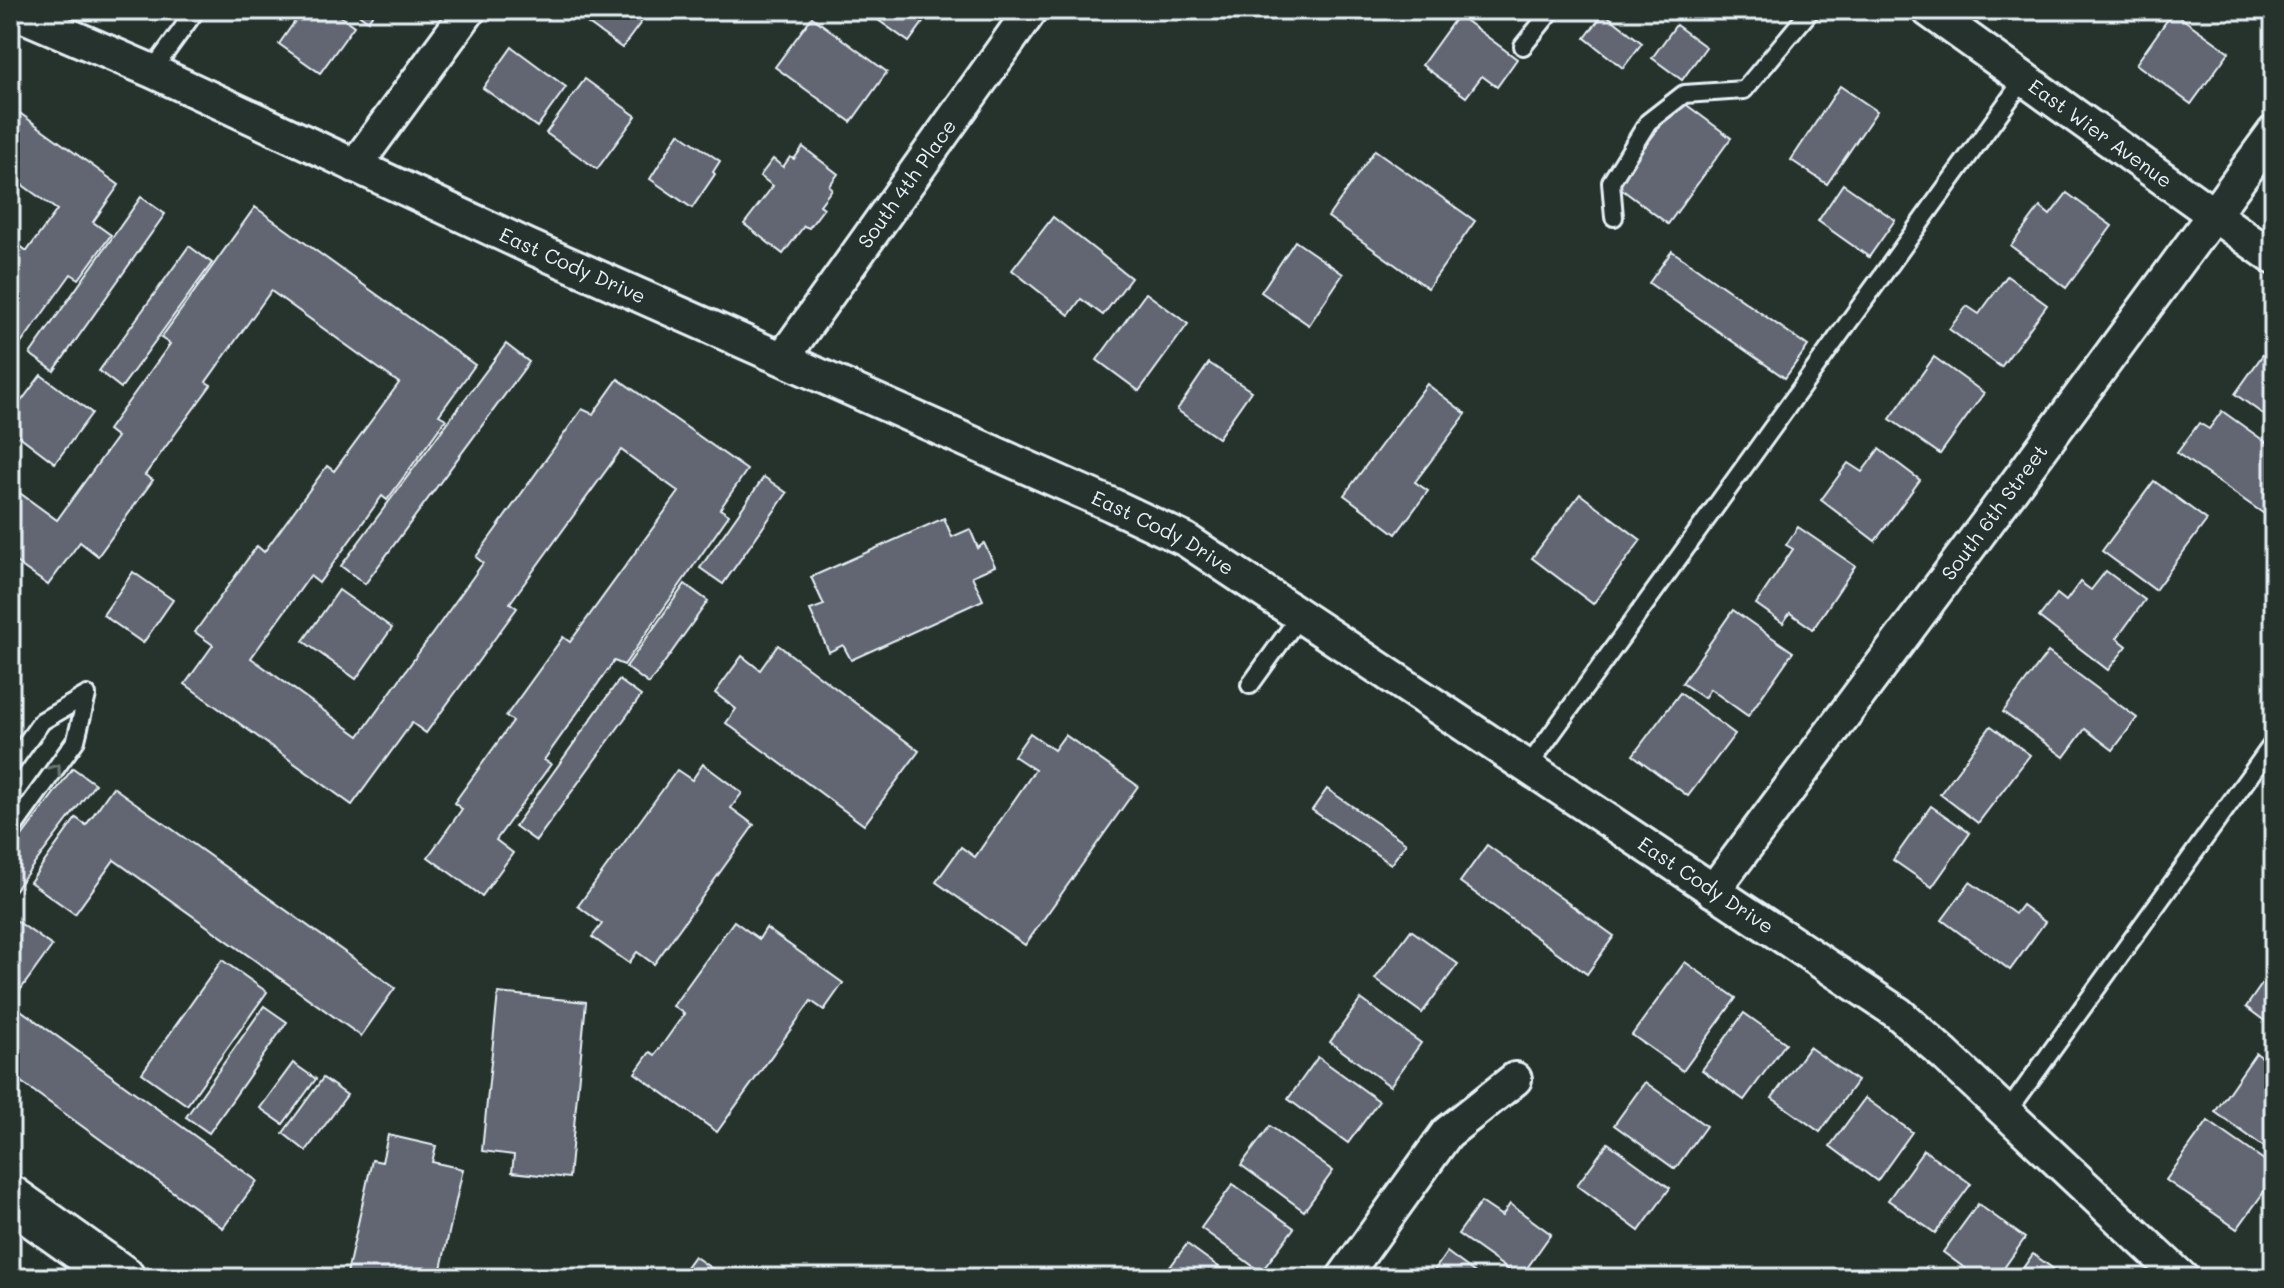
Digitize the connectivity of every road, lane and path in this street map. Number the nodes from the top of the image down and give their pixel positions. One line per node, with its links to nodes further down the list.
1 (10, 10): 9 (street, East Cody Drive)
2 (196, 10): 9 (lane)
3 (469, 10): 12 (street)
4 (1031, 10): 16 (street, South 4th Place)
5 (1552, 10): 8 (lane)
6 (1811, 10): 14 (lane)
7 (1928, 10): 10 (street, East Wier Avenue)
8 (1523, 46)
9 (152, 71): 12 (street, East Cody Drive)
10 (2024, 79): 13 (street, East Wier Avenue); 21 (lane)
11 (2274, 132): 13 (street, South 6th Street)
12 (355, 166): 16 (street, East Cody Drive)
13 (2213, 214): 15 (street, East Wier Avenue); 23 (street, South 6th Street)
14 (1614, 217)
15 (2274, 258)
16 (783, 358): 17 (street, East Cody Drive)
17 (1299, 617): 18 (lane); 21 (street, East Cody Drive)
18 (1250, 685)
19 (2274, 742): 25 (lane)
20 (10, 766): 22 (lane, one-way to 20)
21 (1527, 768): 23 (street, East Cody Drive)
22 (10, 832)
23 (1713, 891): 25 (street, East Cody Drive)
24 (1515, 1079): 28 (street)
25 (2006, 1114): 29 (street, East Cody Drive)
26 (10, 1198): 27 (street)
27 (122, 1278)
28 (1343, 1278)
29 (2182, 1278)

